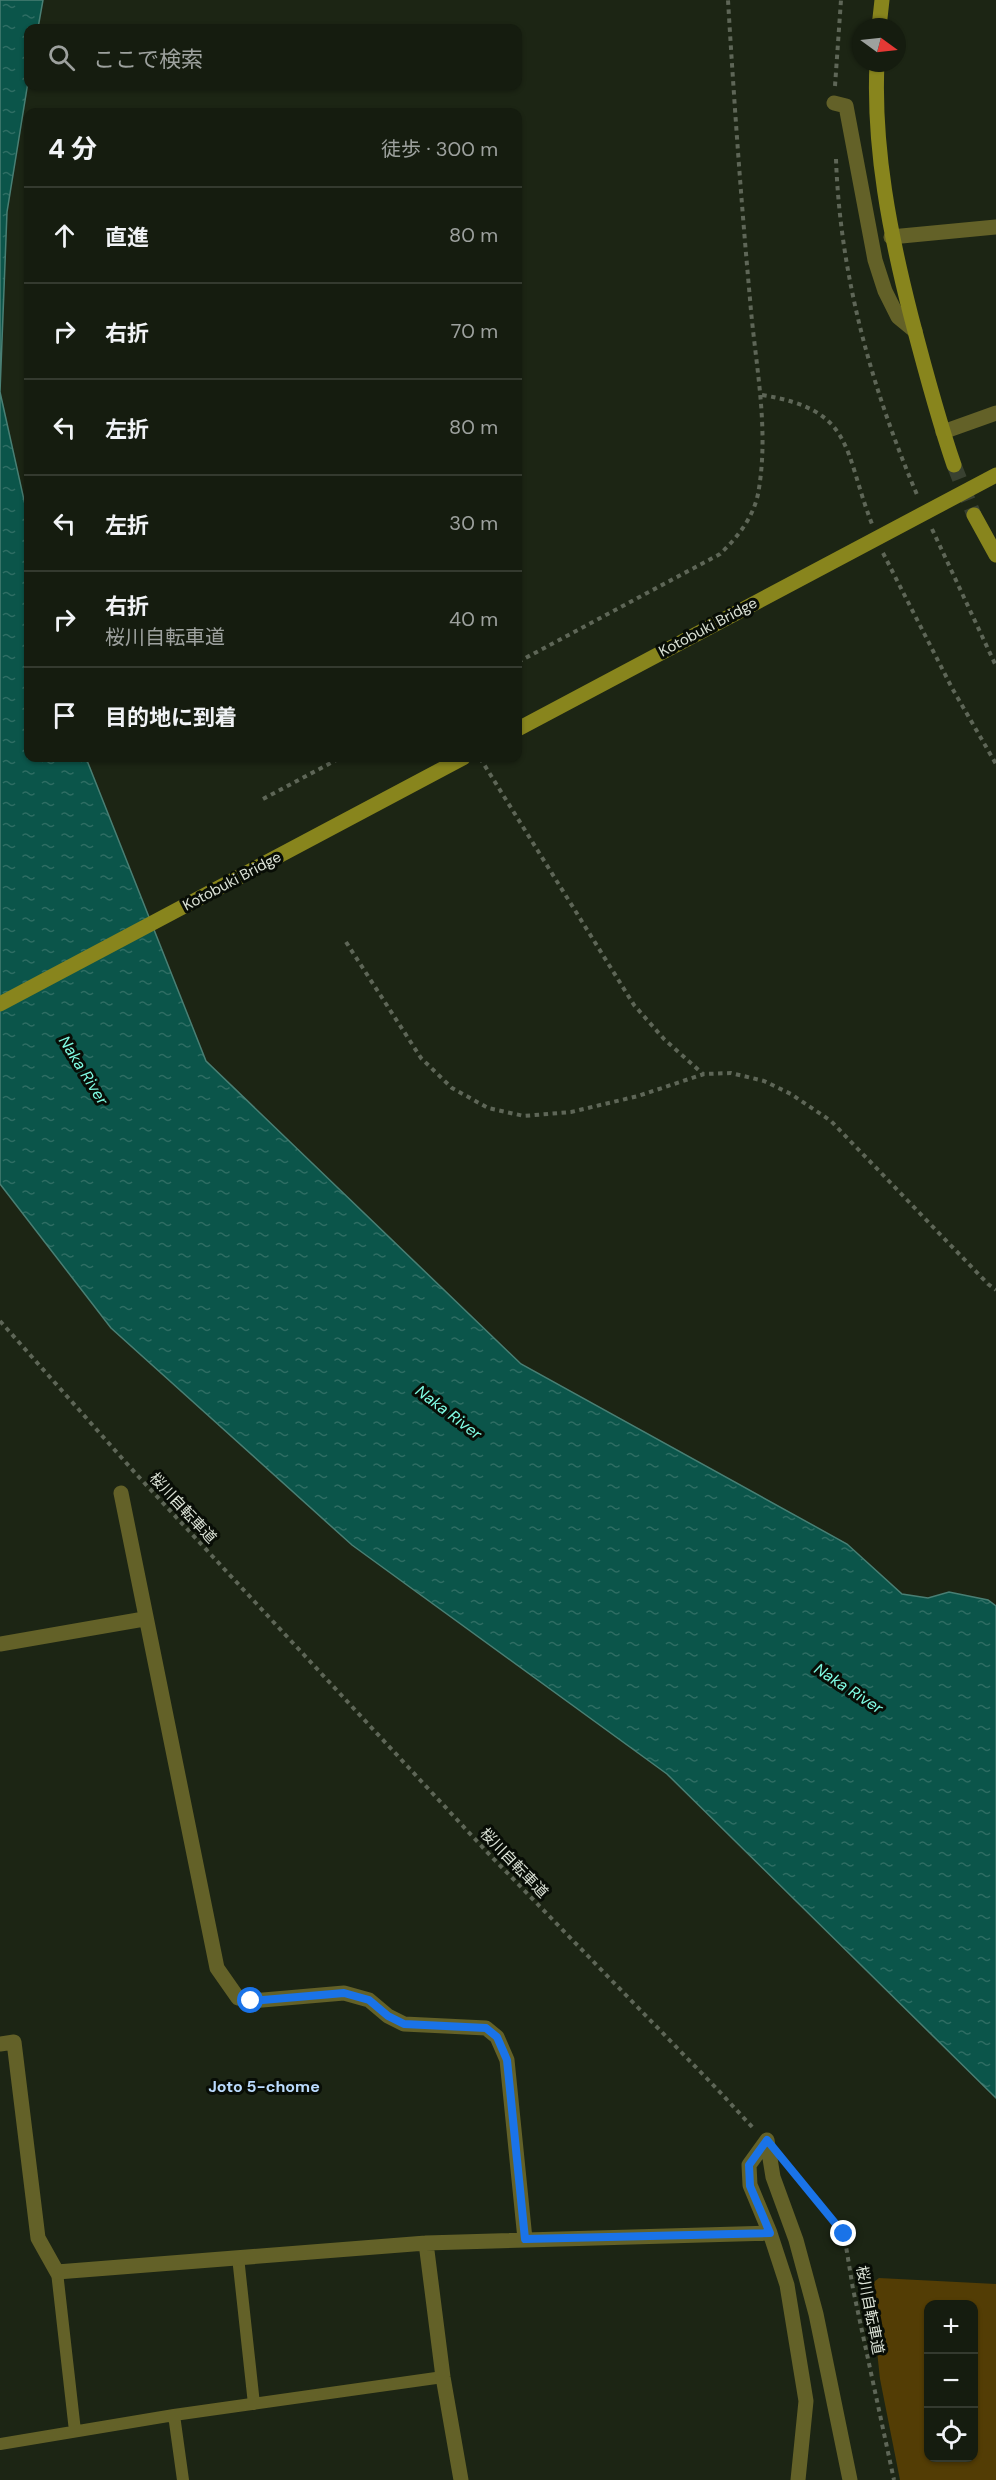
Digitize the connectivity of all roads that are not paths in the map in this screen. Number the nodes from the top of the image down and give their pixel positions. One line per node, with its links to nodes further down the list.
1 (882, 0): 2 (main road)
2 (880, 18)
3 (877, 72): 6 (main road)
4 (834, 103): 7 (street)
5 (996, 227): 6 (street)
6 (891, 237): 7 (main road)
7 (915, 330): 9 (main road)
8 (996, 413): 9 (street)
9 (942, 432): 10 (main road)
10 (954, 465)
11 (996, 475): 14 (main road, Kotobuki Bridge)
12 (974, 515): 13 (main road)
13 (994, 546)
14 (522, 727)
15 (455, 762): 16 (main road, Kotobuki Bridge)
16 (0, 1004)
17 (121, 1493): 18 (street)
18 (144, 1619): 19 (street); 22 (street)
19 (0, 1644)
20 (0, 2044): 25 (street)
21 (770, 2233): 22 (street); 33 (street); 34 (street)
22 (525, 2239): 23 (street)
23 (426, 2243): 24 (street); 26 (street)
24 (238, 2258): 25 (street); 27 (lane)
25 (57, 2272): 29 (lane)
26 (444, 2377): 27 (lane); 32 (street)
27 (254, 2404): 28 (lane)
28 (174, 2415): 29 (lane); 31 (lane)
29 (75, 2431): 30 (lane)
30 (0, 2444)
31 (183, 2480)
32 (461, 2480)
33 (798, 2480)
34 (850, 2480)

